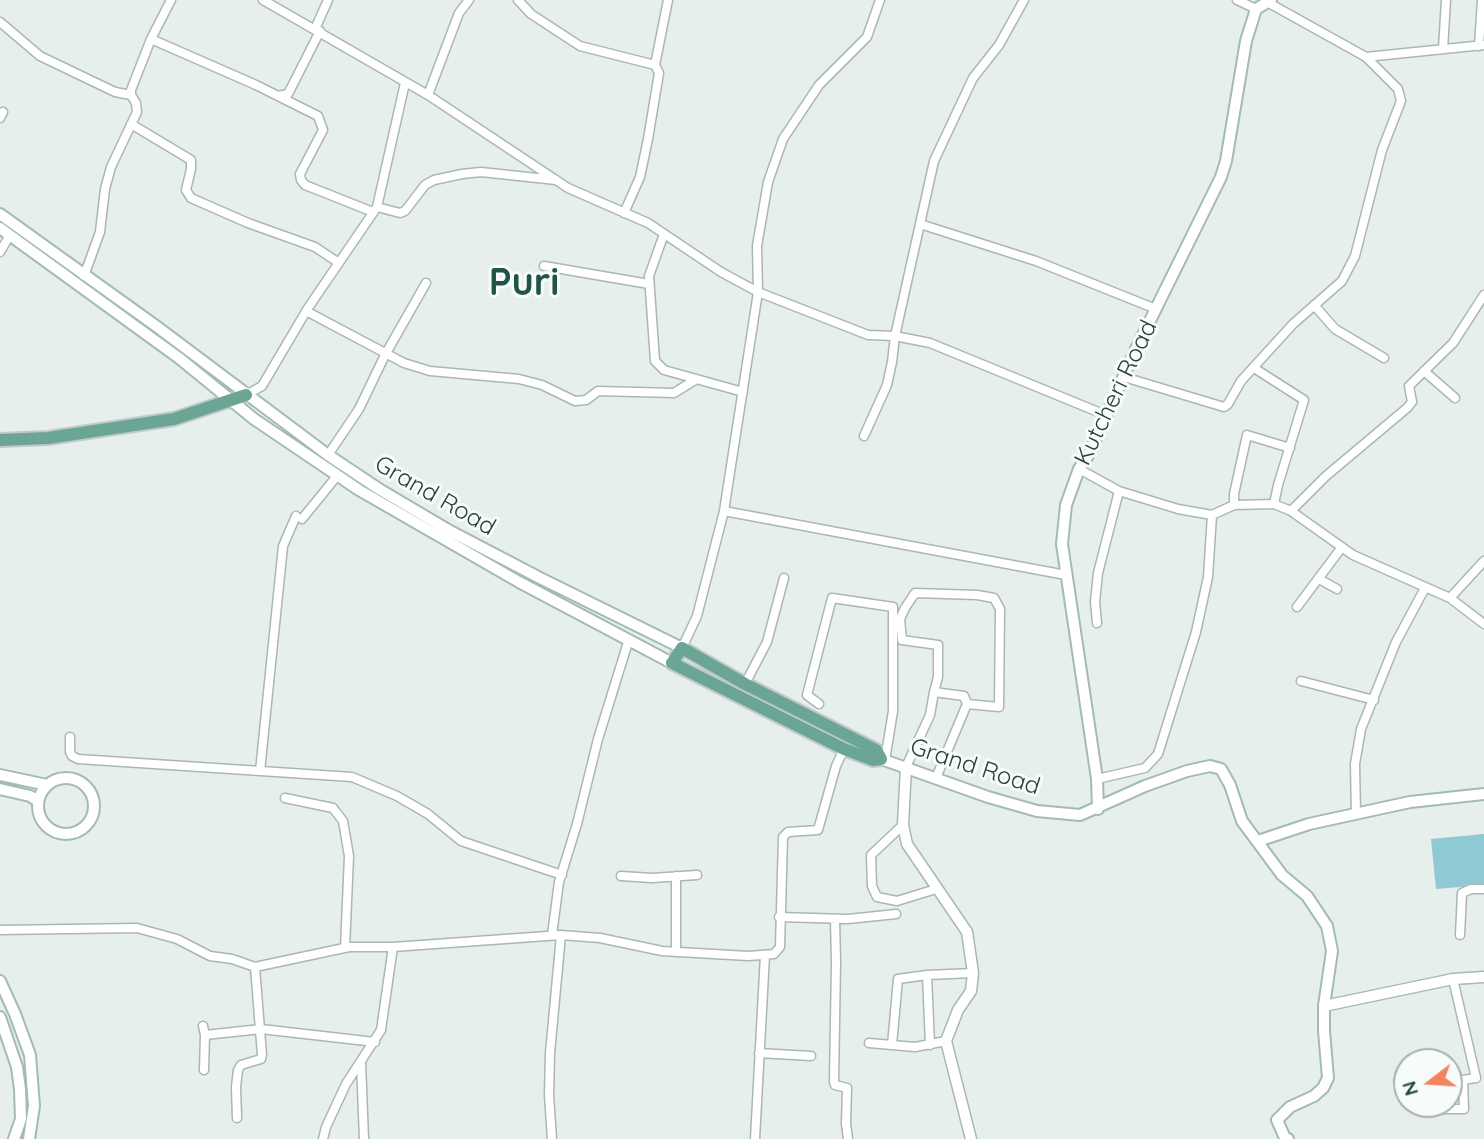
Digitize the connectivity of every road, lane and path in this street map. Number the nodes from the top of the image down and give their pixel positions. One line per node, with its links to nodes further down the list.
1 (172, 0): 16 (street)
2 (263, 0): 15 (street)
3 (328, 0): 15 (street)
4 (470, 0): 23 (street)
5 (518, 0): 20 (street)
6 (668, 0): 20 (street)
7 (880, 0): 39 (street)
8 (1024, 0): 30 (street)
9 (1237, 0): 13 (street)
10 (1446, 0): 18 (street)
11 (1482, 0): 17 (street)
12 (1269, 1): 13 (main road); 19 (street)
13 (1256, 9): 42 (main road, Kutcheri Road)
14 (0, 22): 22 (street)
15 (318, 30): 21 (street); 24 (street)
16 (151, 39): 22 (street); 24 (street)
17 (1481, 45): 18 (street)
18 (1443, 50): 19 (street)
19 (1366, 57): 41 (street)
20 (655, 65): 28 (street)
21 (405, 83): 23 (street); 27 (street)
22 (131, 95): 25 (street)
23 (428, 95): 26 (street)
24 (278, 96): 27 (street)
25 (131, 124): 34 (street); 36 (street)
26 (556, 180): 27 (street); 28 (street)
27 (375, 209): 34 (street)
28 (624, 213): 32 (street)
29 (0, 214): 36 (main road, Grand Road)
30 (920, 224): 42 (street); 44 (street)
31 (5, 232): 33 (street); 54 (main road, Grand Road)
32 (664, 234): 38 (street); 39 (street)
33 (0, 252)
34 (339, 262): 43 (street)
35 (544, 265): 38 (street)
36 (84, 276): 52 (main road, Grand Road)
37 (426, 283): 45 (street)
38 (649, 284): 50 (street)
39 (758, 292): 44 (street); 51 (street)
40 (1484, 295): 48 (street)
41 (1314, 305): 46 (street); 47 (street)
42 (1156, 309): 49 (main road, Kutcheri Road)
43 (306, 311): 45 (street); 52 (street)
44 (895, 336): 55 (street); 56 (street)
45 (385, 355): 50 (street); 59 (street)
46 (1384, 358)
47 (1254, 368): 49 (street); 58 (street)
48 (1424, 372): 53 (street); 66 (street)
49 (1124, 377): 55 (main road, Kutcheri Road)
50 (695, 380): 51 (street)
51 (743, 392): 65 (street)
52 (246, 395): 54 (main road); 59 (main road, Grand Road)
53 (1455, 398)
54 (229, 399): 57 (main road); 61 (main road, Grand Road)
55 (1108, 416): 60 (main road, Kutcheri Road)
56 (864, 436)
57 (0, 440)
58 (1290, 448): 63 (street); 64 (street)
59 (328, 455): 80 (main road, Grand Road)
60 (1079, 469): 62 (street); 70 (main road, Kutcheri Road)
61 (337, 475): 79 (main road, Grand Road); 92 (street)
62 (1119, 491): 67 (street); 77 (street)
63 (1274, 504): 64 (street); 66 (street)
64 (1234, 505): 67 (street)
65 (724, 511): 70 (street); 80 (street)
66 (1292, 511): 68 (street)
67 (1212, 515): 95 (street)
68 (1342, 547): 72 (street); 73 (street)
69 (1484, 561): 75 (street)
70 (1066, 575): 95 (main road, Kutcheri Road)
71 (784, 578): 83 (street)
72 (1320, 579): 74 (street); 76 (street)
73 (1424, 588): 75 (street); 85 (street)
74 (1338, 589)
75 (1450, 598): 78 (street)
76 (1297, 607)
77 (1097, 623)
78 (1484, 624)
79 (629, 639): 81 (main road, Grand Road); 105 (street)
80 (682, 648): 81 (main road); 83 (main road, Grand Road)
81 (673, 663): 89 (main road, Grand Road)
82 (1301, 681): 85 (street)
83 (745, 684): 90 (main road, Grand Road)
84 (934, 692): 87 (street); 87 (street); 91 (street)
85 (1374, 700): 102 (street)
86 (819, 704): 90 (street)
87 (967, 704): 94 (street)
88 (70, 737): 92 (street)
89 (844, 748): 90 (main road, Grand Road); 112 (street)
90 (883, 760): 91 (main road, Grand Road)
91 (906, 767): 94 (main road, Grand Road); 103 (street)
92 (260, 771): 105 (street)
93 (0, 775): 96 (main road)
94 (936, 778): 101 (main road, Grand Road)
95 (1097, 779): 101 (main road, Kutcheri Road)
96 (47, 785): 100 (main road); 100 (main road)
97 (0, 789): 100 (main road)
98 (1484, 794): 102 (main road)
99 (285, 798): 118 (street)
100 (38, 801)
101 (1098, 809): 104 (main road, Grand Road)
102 (1356, 814): 104 (main road)
103 (903, 825): 109 (street); 109 (street)
104 (1258, 841): 127 (main road)
105 (562, 875): 115 (street)
106 (697, 875): 108 (street)
107 (621, 876): 108 (street)
108 (676, 876): 119 (street)
109 (936, 889): 122 (street)
110 (1484, 889): 116 (street)
111 (896, 914): 113 (street)
112 (779, 918): 113 (street); 120 (street)
113 (835, 919): 149 (street)
114 (0, 930): 121 (street)
115 (556, 935): 117 (street); 119 (street); 147 (street)
116 (1460, 935)
117 (393, 947): 118 (street); 131 (street)
118 (345, 948): 121 (street)
119 (676, 952): 120 (street)
120 (765, 955): 135 (street)
121 (254, 967): 129 (street)
122 (973, 973): 123 (street); 130 (street)
123 (927, 975): 133 (street); 134 (street)
124 (1484, 977): 125 (street)
125 (1453, 979): 127 (street); 140 (street)
126 (0, 981): 144 (main road)
127 (1324, 1006): 151 (main road)
128 (0, 1017): 143 (main road)
129 (261, 1029): 131 (street); 138 (street); 142 (street)
130 (946, 1041): 134 (street); 150 (street)
131 (375, 1042): 137 (street)
132 (869, 1043): 133 (street)
133 (892, 1045): 134 (street)
134 (930, 1045)
135 (759, 1053): 136 (street); 148 (street)
136 (811, 1056)
137 (361, 1062): 145 (street); 146 (street)
138 (204, 1070)
139 (1463, 1080): 141 (street)
140 (1463, 1080)
141 (1463, 1109)
142 (237, 1118)
143 (14, 1139)
144 (29, 1139)
145 (323, 1139)
146 (364, 1139)
147 (552, 1139)
148 (755, 1139)
149 (848, 1139)
150 (971, 1139)
151 (1285, 1139)

